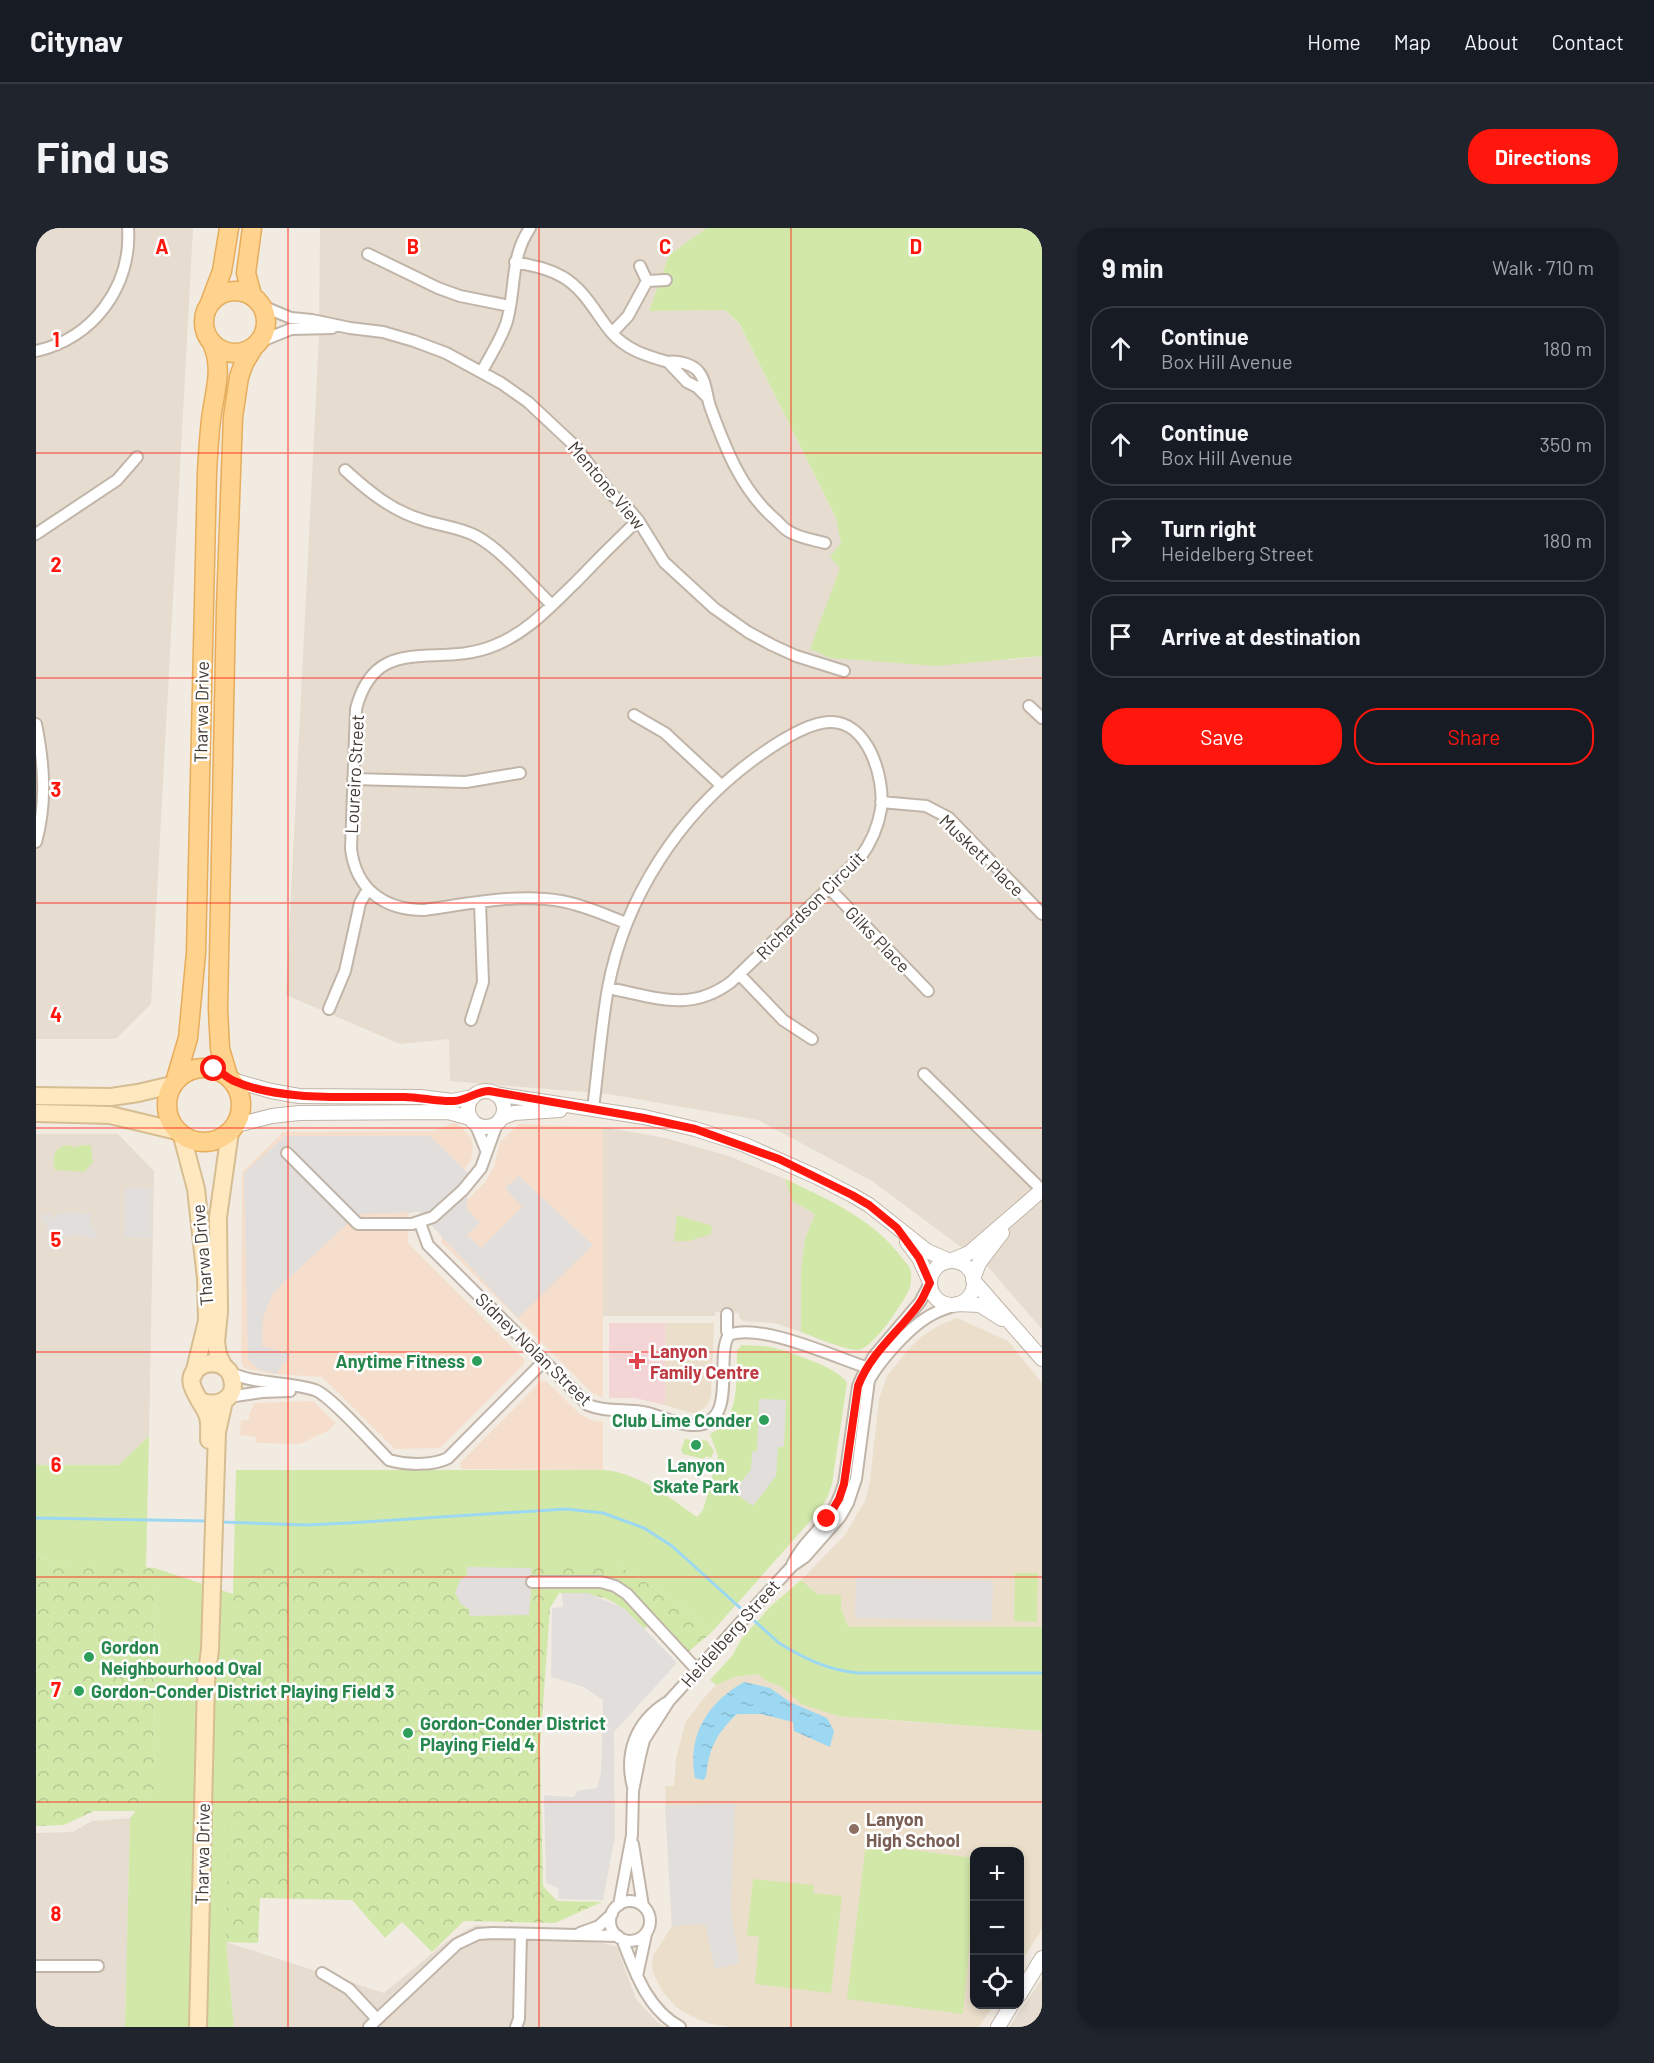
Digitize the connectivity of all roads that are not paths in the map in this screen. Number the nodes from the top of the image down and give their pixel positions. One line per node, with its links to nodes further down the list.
1 (128, 228): 17 (street)
2 (229, 228): 11 (main road)
3 (252, 228): 10 (main road)
4 (530, 228): 6 (street)
5 (368, 254): 12 (street)
6 (515, 262): 12 (street); 14 (street)
7 (640, 266): 9 (street)
8 (666, 280): 9 (street)
9 (648, 281): 14 (street)
10 (257, 300): 11 (main road); 13 (street, Mentone View); 16 (main road)
11 (209, 304): 15 (main road)
12 (510, 306): 19 (street)
13 (350, 328): 16 (street, Mentone View); 19 (street, Mentone View)
14 (612, 333): 18 (street)
15 (212, 343): 16 (main road); 51 (main road, Tharwa Drive)
16 (256, 345): 50 (main road, Tharwa Drive)
17 (36, 351)
18 (668, 362): 20 (street); 20 (street)
19 (482, 371): 23 (street, Mentone View)
20 (706, 396): 25 (street)
21 (137, 457): 24 (street)
22 (345, 470): 26 (street)
23 (638, 520): 26 (street, Loureiro Street); 27 (street, Mentone View)
24 (36, 534)
25 (825, 543)
26 (552, 605): 34 (street, Loureiro Street)
27 (844, 671)
28 (1029, 706): 30 (street)
29 (634, 715): 35 (street)
30 (1042, 718)
31 (36, 724): 32 (street)
32 (40, 765): 37 (street)
33 (520, 773): 34 (street)
34 (353, 779): 39 (street, Loureiro Street)
35 (721, 785): 36 (street, Richardson Circuit); 42 (street, Richardson Circuit)
36 (881, 802): 38 (street, Richardson Circuit); 41 (street, Muskett Place)
37 (36, 842)
38 (829, 888): 43 (street, Richardson Circuit); 45 (street, Gilks Place)
39 (368, 889): 40 (street, Loureiro Street); 46 (street)
40 (480, 903): 42 (street, Loureiro Street); 47 (street)
41 (1042, 914)
42 (626, 923): 44 (street, Richardson Circuit)
43 (739, 975): 44 (street, Richardson Circuit); 48 (street)
44 (608, 988): 55 (street, Richardson Circuit)
45 (927, 991)
46 (329, 1009)
47 (471, 1020)
48 (812, 1039)
49 (924, 1074): 63 (street)
50 (230, 1078): 51 (main road); 54 (street); 59 (main road)
51 (174, 1083): 53 (main road); 60 (main road)
52 (495, 1094): 54 (street); 55 (street); 58 (street)
53 (36, 1096)
54 (473, 1097): 57 (street)
55 (590, 1109): 58 (street); 66 (street)
56 (36, 1113): 60 (main road)
57 (473, 1120): 58 (street); 59 (street); 61 (street)
58 (499, 1120): 61 (street)
59 (233, 1129): 60 (main road); 77 (main road, Tharwa Drive)
60 (180, 1133): 78 (main road, Tharwa Drive)
61 (486, 1150): 65 (street)
62 (287, 1153): 65 (street)
63 (1042, 1190): 64 (street)
64 (1016, 1214): 67 (street); 68 (street)
65 (420, 1223): 75 (street, Sidney Nolan Street)
66 (897, 1228): 67 (street); 69 (street)
67 (950, 1261): 68 (street); 69 (street)
68 (973, 1279): 70 (street); 72 (street)
69 (930, 1282): 70 (street); 76 (street, Heidelberg Street)
70 (956, 1304): 72 (street); 76 (street, Heidelberg Street)
71 (727, 1314): 73 (street, Sidney Nolan Street)
72 (1012, 1324): 74 (street)
73 (729, 1335): 75 (street, Sidney Nolan Street); 76 (street)
74 (1042, 1359)
75 (544, 1361): 79 (street)
76 (871, 1368): 84 (street, Heidelberg Street)
77 (226, 1369): 78 (main road); 79 (street); 80 (main road)
78 (193, 1375): 81 (main road)
79 (305, 1389): 80 (street)
80 (226, 1399): 81 (main road); 82 (main road, Tharwa Drive)
81 (199, 1400): 82 (main road, Tharwa Drive)
82 (211, 1497): 100 (main road, Tharwa Drive)
83 (532, 1582): 84 (street)
84 (697, 1670): 85 (street, Heidelberg Street)
85 (632, 1835): 86 (street, Heidelberg Street); 87 (street, Heidelberg Street)
86 (643, 1906): 87 (street); 89 (street)
87 (615, 1910): 90 (street); 91 (street)
88 (521, 1934): 90 (street); 99 (street); 101 (street)
89 (645, 1934): 91 (street); 96 (street)
90 (571, 1935): 91 (street)
91 (620, 1938): 96 (street)
92 (1042, 1958): 97 (street)
93 (36, 1966): 94 (street)
94 (98, 1966)
95 (322, 1973): 99 (street)
96 (637, 1976): 102 (street)
97 (1024, 1987)
98 (1009, 2009): 103 (street)
99 (373, 2023)
100 (198, 2027)
101 (516, 2027)
102 (680, 2027)
103 (998, 2027)

